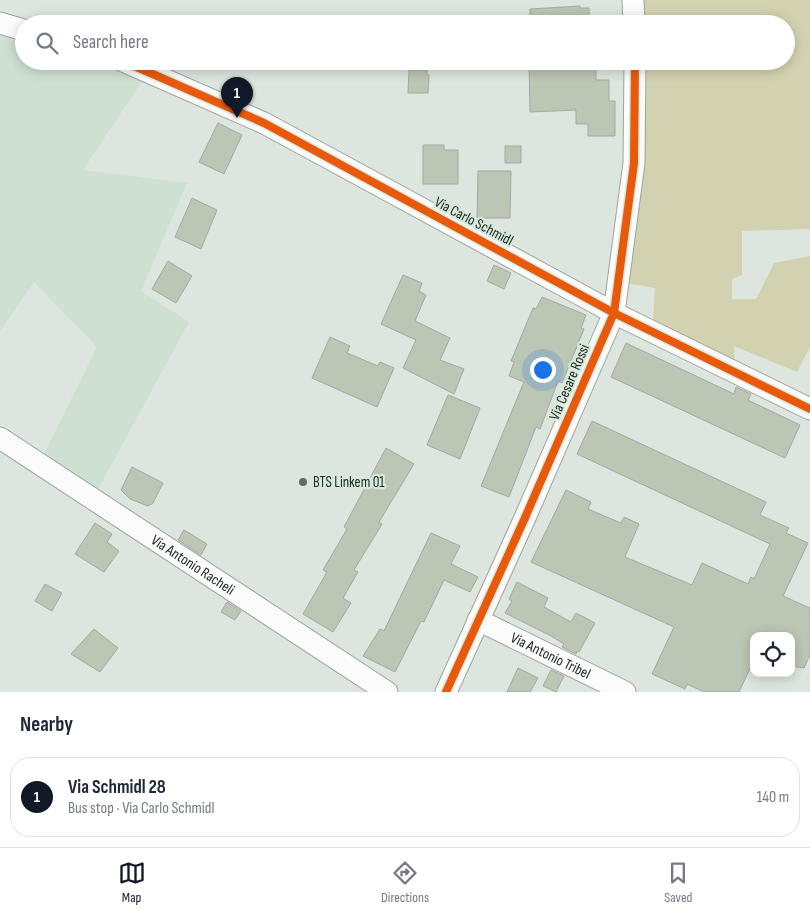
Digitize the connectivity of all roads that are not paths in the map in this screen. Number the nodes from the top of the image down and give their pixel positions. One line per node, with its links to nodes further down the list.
1 (633, 0): 2 (street)
2 (634, 15)
3 (0, 23): 4 (street)
4 (15, 27)
5 (143, 70): 7 (street, Via Carlo Schmidl)
6 (635, 70): 7 (street, Via Cesare Rossi)
7 (614, 313): 8 (street, Via Carlo Schmidl); 10 (street, Via Cesare Rossi)
8 (810, 409)
9 (0, 438): 11 (street, Via Antonio Racheli)
10 (478, 620): 12 (street, Via Cesare Rossi); 13 (street, Via Antonio Tribel)
11 (387, 692)
12 (446, 692)
13 (625, 692)

